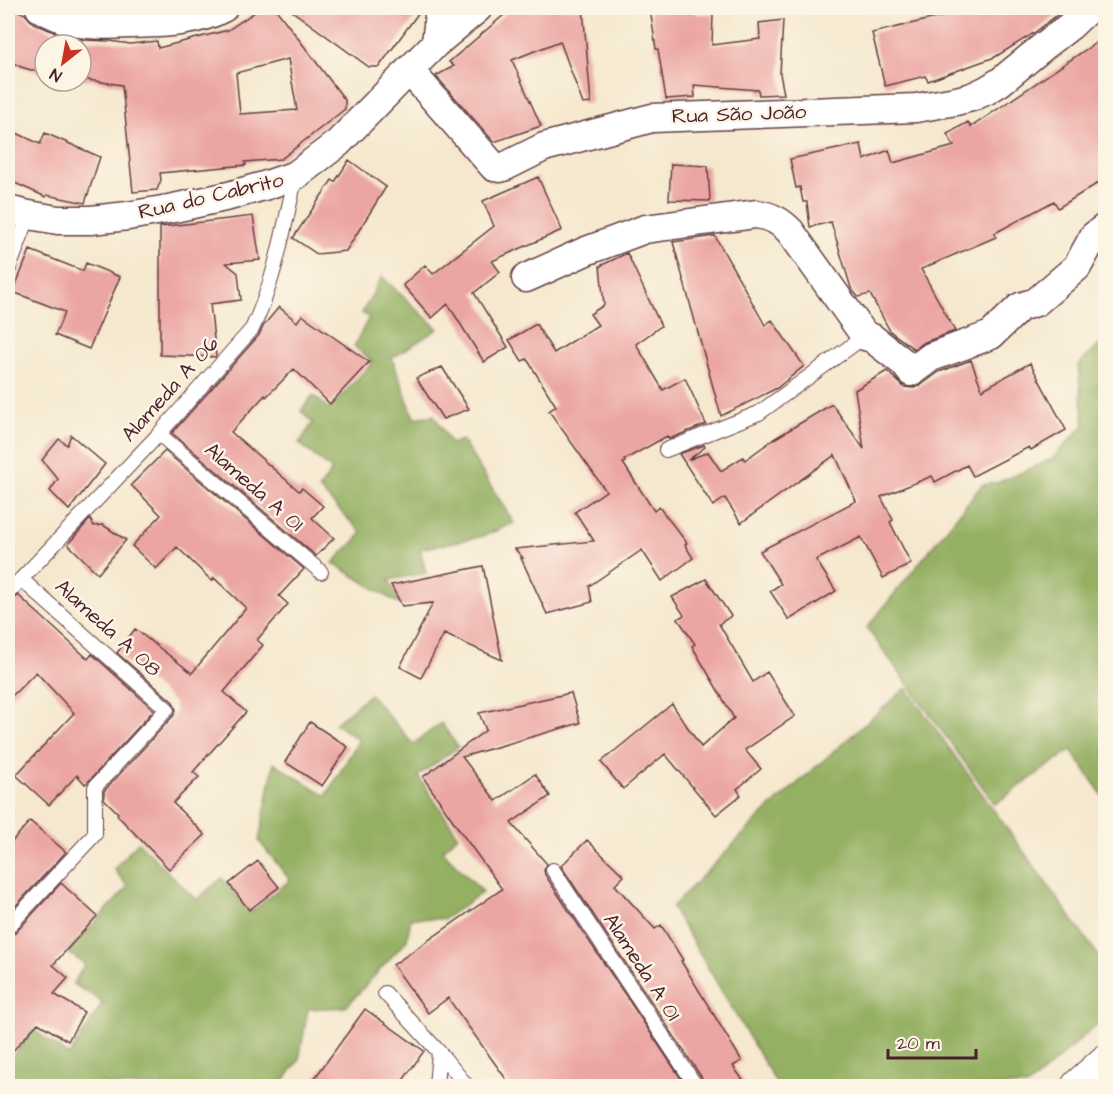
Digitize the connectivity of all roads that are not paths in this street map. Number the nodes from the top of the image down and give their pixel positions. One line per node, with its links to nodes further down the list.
1 (40, 8): 6 (street)
2 (223, 8): 6 (street)
3 (440, 8): 7 (street)
4 (478, 8): 7 (street, Rua do Cabrito)
5 (1089, 8): 8 (street, Rua São João)
6 (108, 16)
7 (436, 43): 8 (street, Rua do Cabrito)
8 (409, 70): 9 (street, Rua do Cabrito)
9 (296, 175): 10 (street, Rua do Cabrito); 15 (lane, Alameda A 06)
10 (18, 212): 12 (lane)
11 (1106, 226): 14 (street)
12 (8, 271)
13 (526, 278): 14 (street)
14 (865, 336): 16 (lane)
15 (159, 434): 17 (lane, Alameda A 01); 18 (lane, Alameda A 06)
16 (666, 450)
17 (321, 572)
18 (21, 579): 19 (lane, Alameda A 06); 21 (lane, Alameda A 08)
19 (8, 593)
20 (553, 870): 27 (lane, Alameda A 01)
21 (8, 927)
22 (385, 993): 23 (lane)
23 (439, 1052): 25 (lane); 26 (lane)
24 (1106, 1061): 28 (main road)
25 (436, 1086)
26 (467, 1086)
27 (696, 1086)
28 (1078, 1086)

